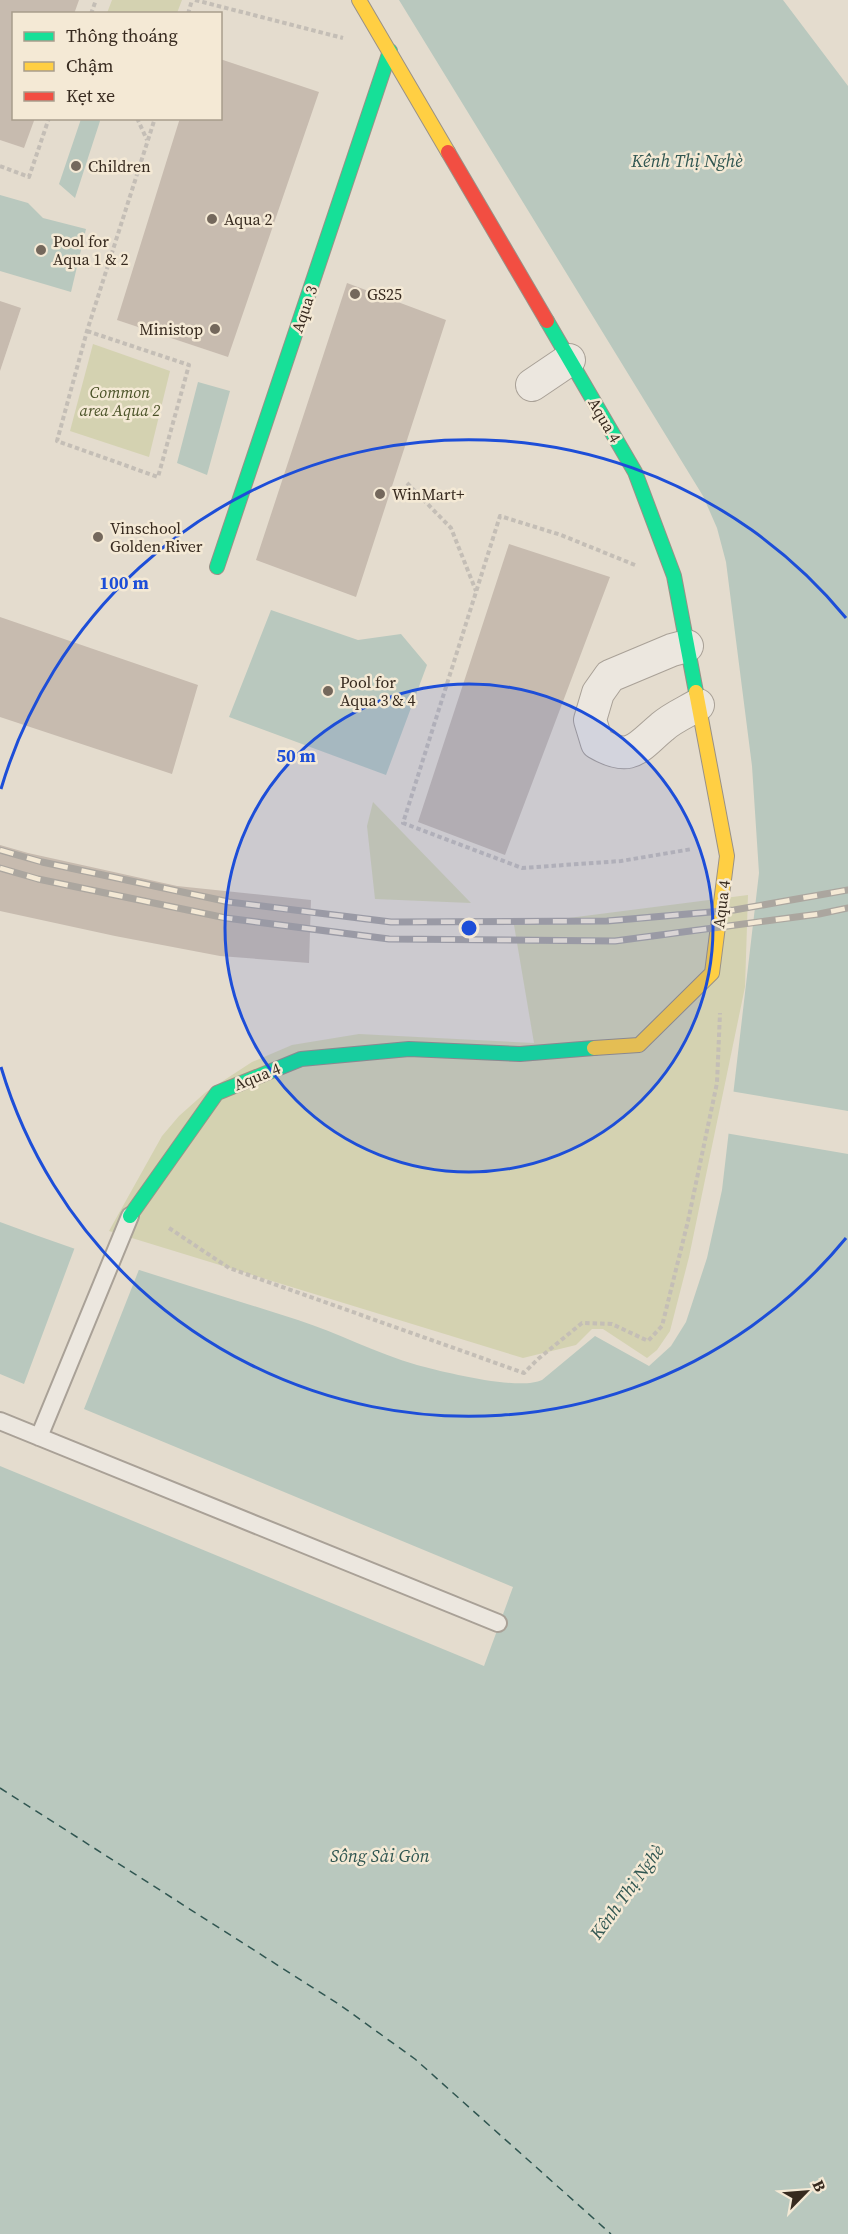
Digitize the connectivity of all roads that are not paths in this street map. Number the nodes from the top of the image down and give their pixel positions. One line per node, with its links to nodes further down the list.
1 (359, 0): 2 (street, Aqua 4)
2 (390, 51): 3 (street, Aqua 4); 5 (street, Aqua 3)
3 (569, 360): 4 (street); 6 (street, Aqua 4)
4 (532, 385)
5 (217, 567)
6 (687, 646): 7 (street, Aqua 4); 7 (street)
7 (698, 705): 8 (street, Aqua 4)
8 (130, 1216): 10 (lane, Aqua 4)
9 (0, 1421): 10 (lane)
10 (39, 1437): 11 (lane)
11 (498, 1623)

